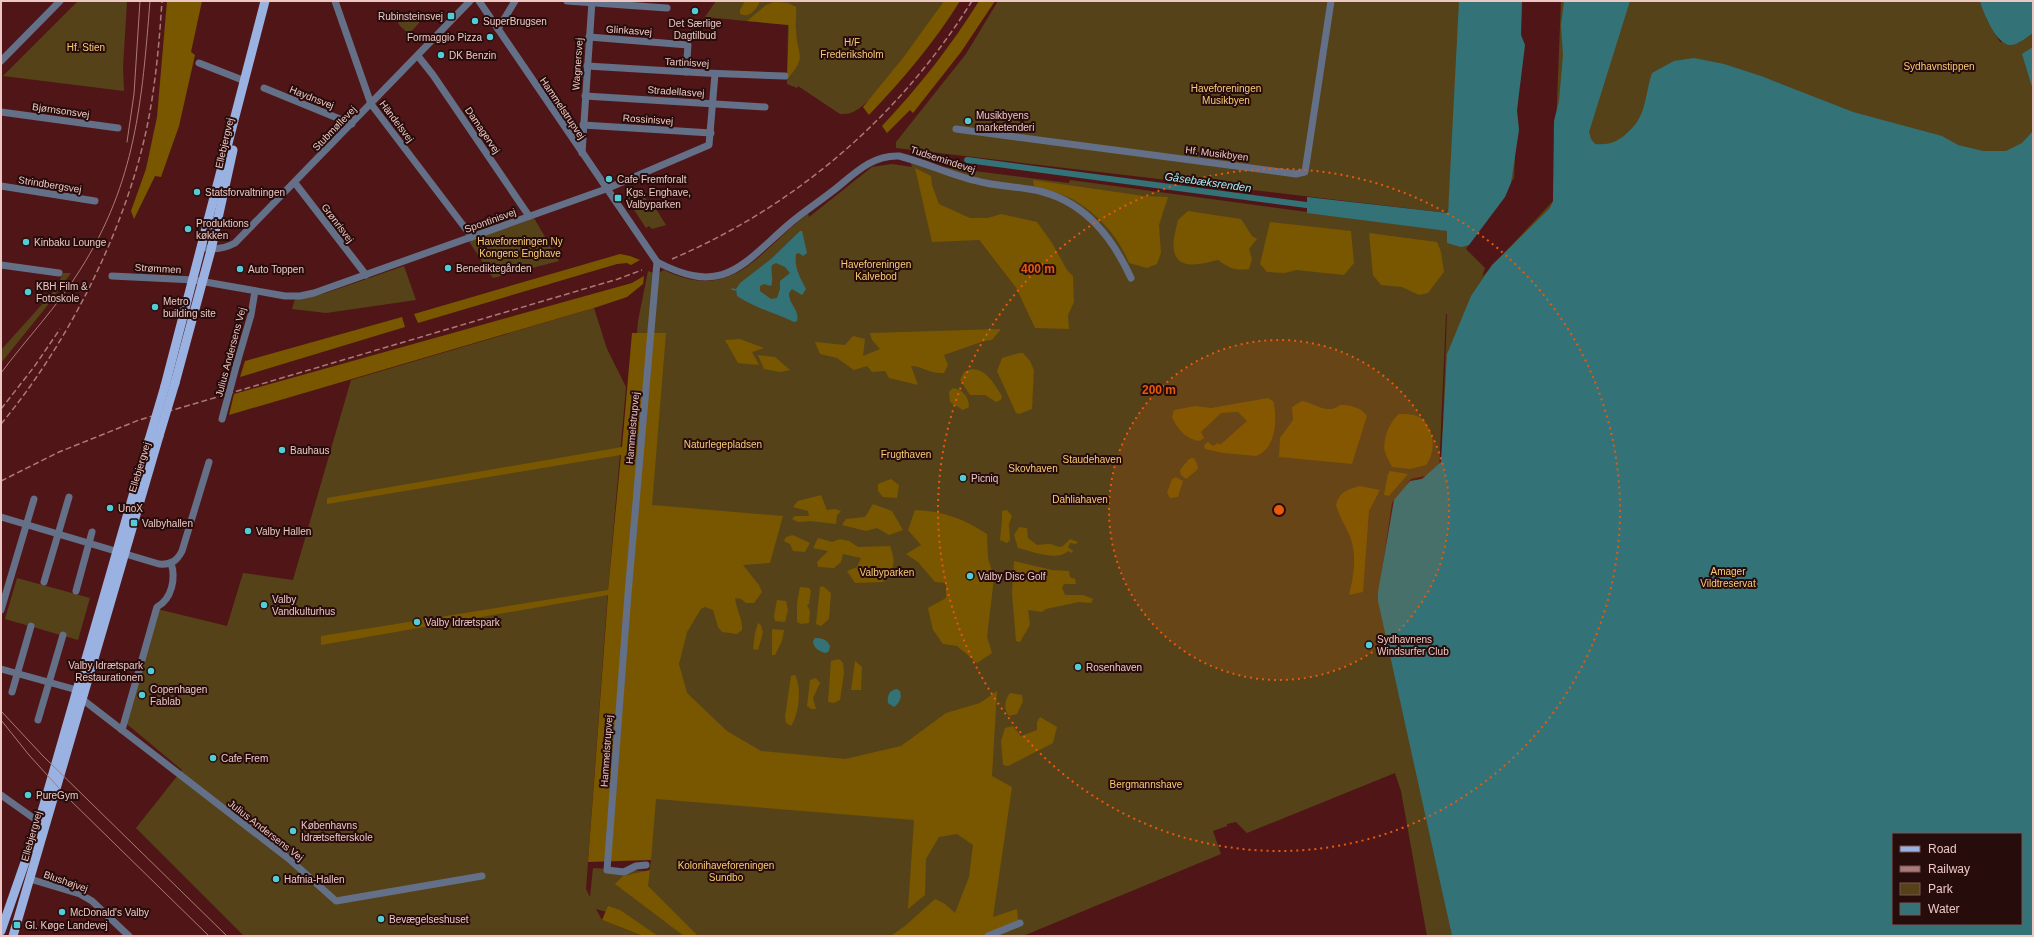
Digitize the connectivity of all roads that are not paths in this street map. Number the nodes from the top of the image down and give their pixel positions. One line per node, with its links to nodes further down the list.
1 (60, 1): 15 (street)
2 (265, 1): 21 (main road, Ellebjergvej)
3 (271, 1): 40 (main road, Ellebjergvej)
4 (335, 1): 24 (street, Händelsvej)
5 (470, 1): 14 (street, Stubmøllevej)
6 (479, 1): 12 (street, Hammelstrupvej)
7 (515, 1): 12 (street)
8 (567, 1): 10 (street)
9 (1331, 1): 31 (street, Hf. Musikbyen)
10 (592, 2): 11 (street); 13 (street, Wagnersvej)
11 (668, 8)
12 (498, 29): 33 (street, Hammelstrupvej)
13 (589, 37): 17 (street, Wagnersvej); 18 (street, Glinkasvej)
14 (418, 56): 24 (street, Stubmøllevej); 38 (street, Damagervej)
15 (1, 60)
16 (199, 63): 21 (street)
17 (587, 66): 18 (street, Tartinisvej); 23 (street, Wagnersvej)
18 (686, 72): 19 (street, Tartinisvej)
19 (715, 74): 20 (street, Tartinisvej); 25 (street, Spontinisvej)
20 (785, 76)
21 (245, 81): 40 (main road, Ellebjergvej)
22 (264, 88): 28 (street, Haydnsvej)
23 (585, 96): 25 (street, Stradellasvej); 29 (street, Wagnersvej)
24 (371, 104): 28 (street, Stubmøllevej); 39 (street, Händelsvej)
25 (713, 104): 26 (street, Stradellasvej); 32 (street, Spontinisvej)
26 (765, 107)
27 (1, 112): 30 (street, Bjørnsonsvej)
28 (352, 124): 34 (street, Stubmøllevej)
29 (583, 125): 32 (street, Rossinisvej); 33 (street, Wagnersvej)
30 (118, 128)
31 (956, 129)
32 (711, 133): 36 (street, Spontinisvej)
33 (582, 153): 36 (street, Hammelstrupvej)
34 (295, 183): 40 (street, Stubmøllevej); 44 (street, Grønrisvej)
35 (1, 186): 37 (street, Strindbergsvej)
36 (606, 189): 38 (street, Spontinisvej); 41 (street, Hammelstrupvej)
37 (96, 201)
38 (530, 216): 39 (street, Spontinisvej)
39 (472, 237): 44 (street, Spontinisvej)
40 (207, 249): 47 (main road, Ellebjergvej)
41 (657, 262): 46 (street, Tudsemindevej); 75 (street, Hammelstrupvej)
42 (1, 265): 43 (street)
43 (59, 273)
44 (366, 275): 48 (street, Spontinisvej)
45 (112, 276): 47 (street, Strømmen)
46 (1131, 278)
47 (198, 281): 48 (street, Spontinisvej); 58 (main road, Ellebjergvej, bridge); 58 (main road, Ellebjergvej, bridge)
48 (255, 291): 49 (street, Julius Andersens Vej, bridge)
49 (222, 419)
50 (209, 462): 59 (street)
51 (69, 497): 56 (street)
52 (34, 499): 54 (street)
53 (1, 517): 54 (street)
54 (27, 524): 56 (street); 62 (street)
55 (92, 532): 57 (street)
56 (58, 534): 57 (street); 60 (street)
57 (89, 543): 58 (street); 61 (street)
58 (120, 552): 59 (street); 69 (main road, Ellebjergvej)
59 (171, 563): 71 (street)
60 (44, 582)
61 (76, 591)
62 (1, 610)
63 (32, 626): 66 (street)
64 (63, 635): 67 (street)
65 (1, 669): 66 (street)
66 (17, 674): 67 (street); 68 (street)
67 (49, 683): 69 (street); 70 (street)
68 (12, 692)
69 (80, 694): 71 (street, Julius Andersens Vej); 73 (main road, Ellebjergvej); 77 (main road, Ellebjergvej)
70 (38, 720)
71 (122, 730): 76 (street, Julius Andersens Vej)
72 (1, 796): 73 (street)
73 (39, 822): 74 (main road, Ellebjergvej)
74 (32, 845): 79 (main road, Ellebjergvej); 80 (main road)
75 (646, 865)
76 (482, 876)
77 (30, 879): 81 (main road, Ellebjergvej); 82 (street, Blushøjvej)
78 (1020, 923): 83 (street)
79 (1, 931)
80 (6, 936)
81 (13, 936)
82 (129, 936)
83 (988, 936)

